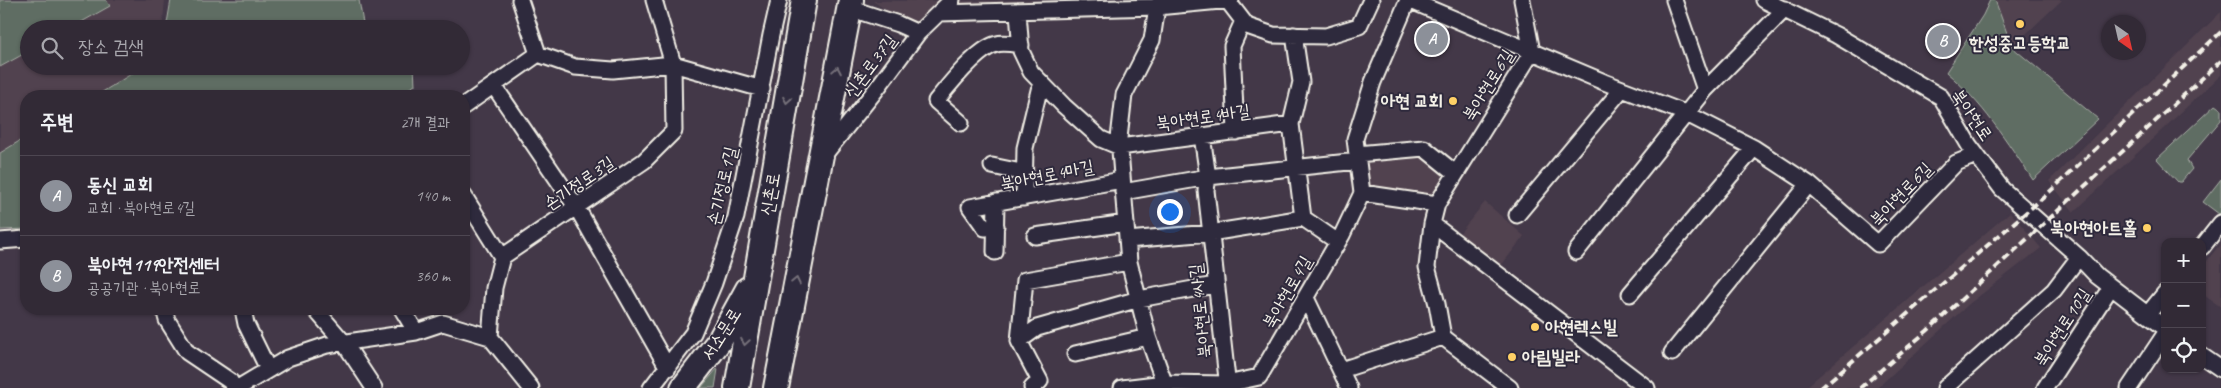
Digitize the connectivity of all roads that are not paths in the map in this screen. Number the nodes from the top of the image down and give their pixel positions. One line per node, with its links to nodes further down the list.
1 (520, 0): 25 (street)
2 (654, 0): 26 (street, 손기정로3길)
3 (780, 0): 29 (street, 손기정로1길)
4 (804, 0): 74 (main road, 신촌로, one-way to 74)
5 (952, 0): 19 (street, 신촌로37길)
6 (1227, 0): 7 (street); 13 (street); 20 (street)
7 (1231, 0)
8 (1371, 0): 22 (street)
9 (1409, 0): 24 (street); 41 (street)
10 (1522, 0): 24 (street)
11 (1674, 0): 31 (street)
12 (1764, 0): 17 (street, 북아현로)
13 (1159, 3): 15 (street); 38 (street, 북아현로4마길)
14 (850, 4): 21 (street); 42 (main road, one-way to 14)
15 (1127, 4): 16 (street)
16 (1048, 6): 18 (street)
17 (1784, 9): 31 (street); 40 (street, 북아현로)
18 (1018, 12): 19 (street); 23 (street)
19 (939, 13): 21 (street, 신촌로37길)
20 (1242, 21): 22 (street); 36 (street)
21 (918, 33): 42 (street, 신촌로37길)
22 (1294, 35): 35 (street)
23 (1021, 44): 27 (street); 34 (street)
24 (1532, 52): 30 (street, 북아현로6길); 45 (street, 북아현로6길)
25 (538, 54): 26 (street); 28 (street)
26 (673, 64): 29 (street); 55 (street, 손기정로3길)
27 (1041, 82): 38 (street); 46 (street)
28 (494, 86): 32 (street); 55 (street)
29 (762, 89): 98 (street, 손기정로1길)
30 (1622, 89): 33 (street, 북아현로6길); 56 (street)
31 (1705, 90): 33 (street)
32 (470, 102)
33 (1685, 113): 39 (street, 북아현로6길); 70 (street)
34 (961, 123)
35 (1291, 124): 36 (street, 북아현로4바길); 44 (street)
36 (1236, 132): 37 (street, 북아현로4바길)
37 (1202, 136): 38 (street, 북아현로4바길); 47 (street, 북아현로4사길)
38 (1120, 148): 49 (street, 북아현로4마길)
39 (1754, 148): 48 (street, 북아현로6길); 77 (street)
40 (1976, 155): 48 (street, 북아현로6길); 72 (street, 북아현로)
41 (1357, 157): 44 (street); 45 (street); 50 (street)
42 (821, 158): 87 (main road, one-way to 42)
43 (992, 166): 46 (street)
44 (1297, 166): 47 (street); 57 (street)
45 (1456, 172): 53 (street, 북아현로6길)
46 (1025, 173): 51 (street)
47 (1208, 177): 49 (street, 북아현로4마길); 62 (street, 북아현로4사길)
48 (1809, 184): 95 (street)
49 (1122, 186): 51 (street, 북아현로4마길); 58 (street, 북아현로4마길)
50 (1362, 193): 53 (street); 67 (street, 북아현로4길)
51 (1024, 198): 52 (street, 북아현로4마길)
52 (996, 202): 60 (street, 북아현로4마길); 60 (street)
53 (1437, 204): 59 (street, 북아현로6길)
54 (470, 206): 71 (street)
55 (576, 208): 71 (street, 손기정로3길); 98 (street)
56 (1517, 214)
57 (1303, 218): 62 (street); 67 (street)
58 (1126, 223): 63 (street); 65 (street, 북아현로4마길)
59 (1432, 224): 91 (street, 북아현로6길); 118 (street)
60 (996, 226): 69 (street, 북아현로4마길)
61 (2219, 228): 68 (street)
62 (1210, 233): 65 (street); 75 (street, 북아현로4사길)
63 (1035, 236)
64 (20, 240): 66 (street)
65 (1127, 240): 73 (street, 북아현로4마길)
66 (0, 241)
67 (1338, 242): 78 (street, 북아현로4길)
68 (2206, 243)
69 (995, 252)
70 (1576, 252)
71 (502, 257): 89 (street)
72 (2079, 257): 76 (street, 북아현로); 104 (street)
73 (1129, 262): 80 (street, 북아현로4마길); 93 (street)
74 (755, 277): 110 (main road, 서소문로); 111 (main road, 신촌로, one-way to 111)
75 (1215, 285): 80 (street); 103 (street, 북아현로4사길)
76 (2111, 287): 81 (street, 북아현로); 119 (street, 북아현로10길)
77 (1630, 294)
78 (1306, 298): 101 (street); 103 (street, 북아현로4길)
79 (2161, 298): 81 (street)
80 (1139, 299): 90 (street, 북아현로4마길); 93 (street)
81 (2148, 314): 86 (street, 북아현로)
82 (166, 315): 105 (street)
83 (244, 315): 99 (street)
84 (320, 315): 94 (street)
85 (406, 315): 88 (street)
86 (2161, 325)
87 (786, 329): 112 (main road); 113 (main road)
88 (416, 332): 89 (street); 94 (street)
89 (490, 337): 108 (street)
90 (1148, 337): 96 (street); 102 (street, 북아현로4마길)
91 (1443, 337): 101 (street); 117 (street)
92 (2161, 340): 120 (street)
93 (1019, 341): 114 (street)
94 (345, 344): 99 (street); 107 (street)
95 (1672, 353)
96 (1075, 354)
97 (2206, 359): 100 (street)
98 (668, 368): 109 (street, 손기정로1길)
99 (268, 369): 106 (street)
100 (2221, 369)
101 (1340, 370): 116 (street)
102 (1165, 385): 103 (street); 115 (street)
103 (1228, 386)
104 (1952, 386)
105 (234, 388)
106 (238, 388)
107 (374, 388)
108 (531, 388)
109 (651, 388)
110 (683, 388)
111 (737, 388)
112 (763, 388)
113 (776, 388)
114 (1032, 388)
115 (1124, 388)
116 (1349, 388)
117 (1510, 388)
118 (1647, 388)
119 (2045, 388)
120 (2129, 388)

